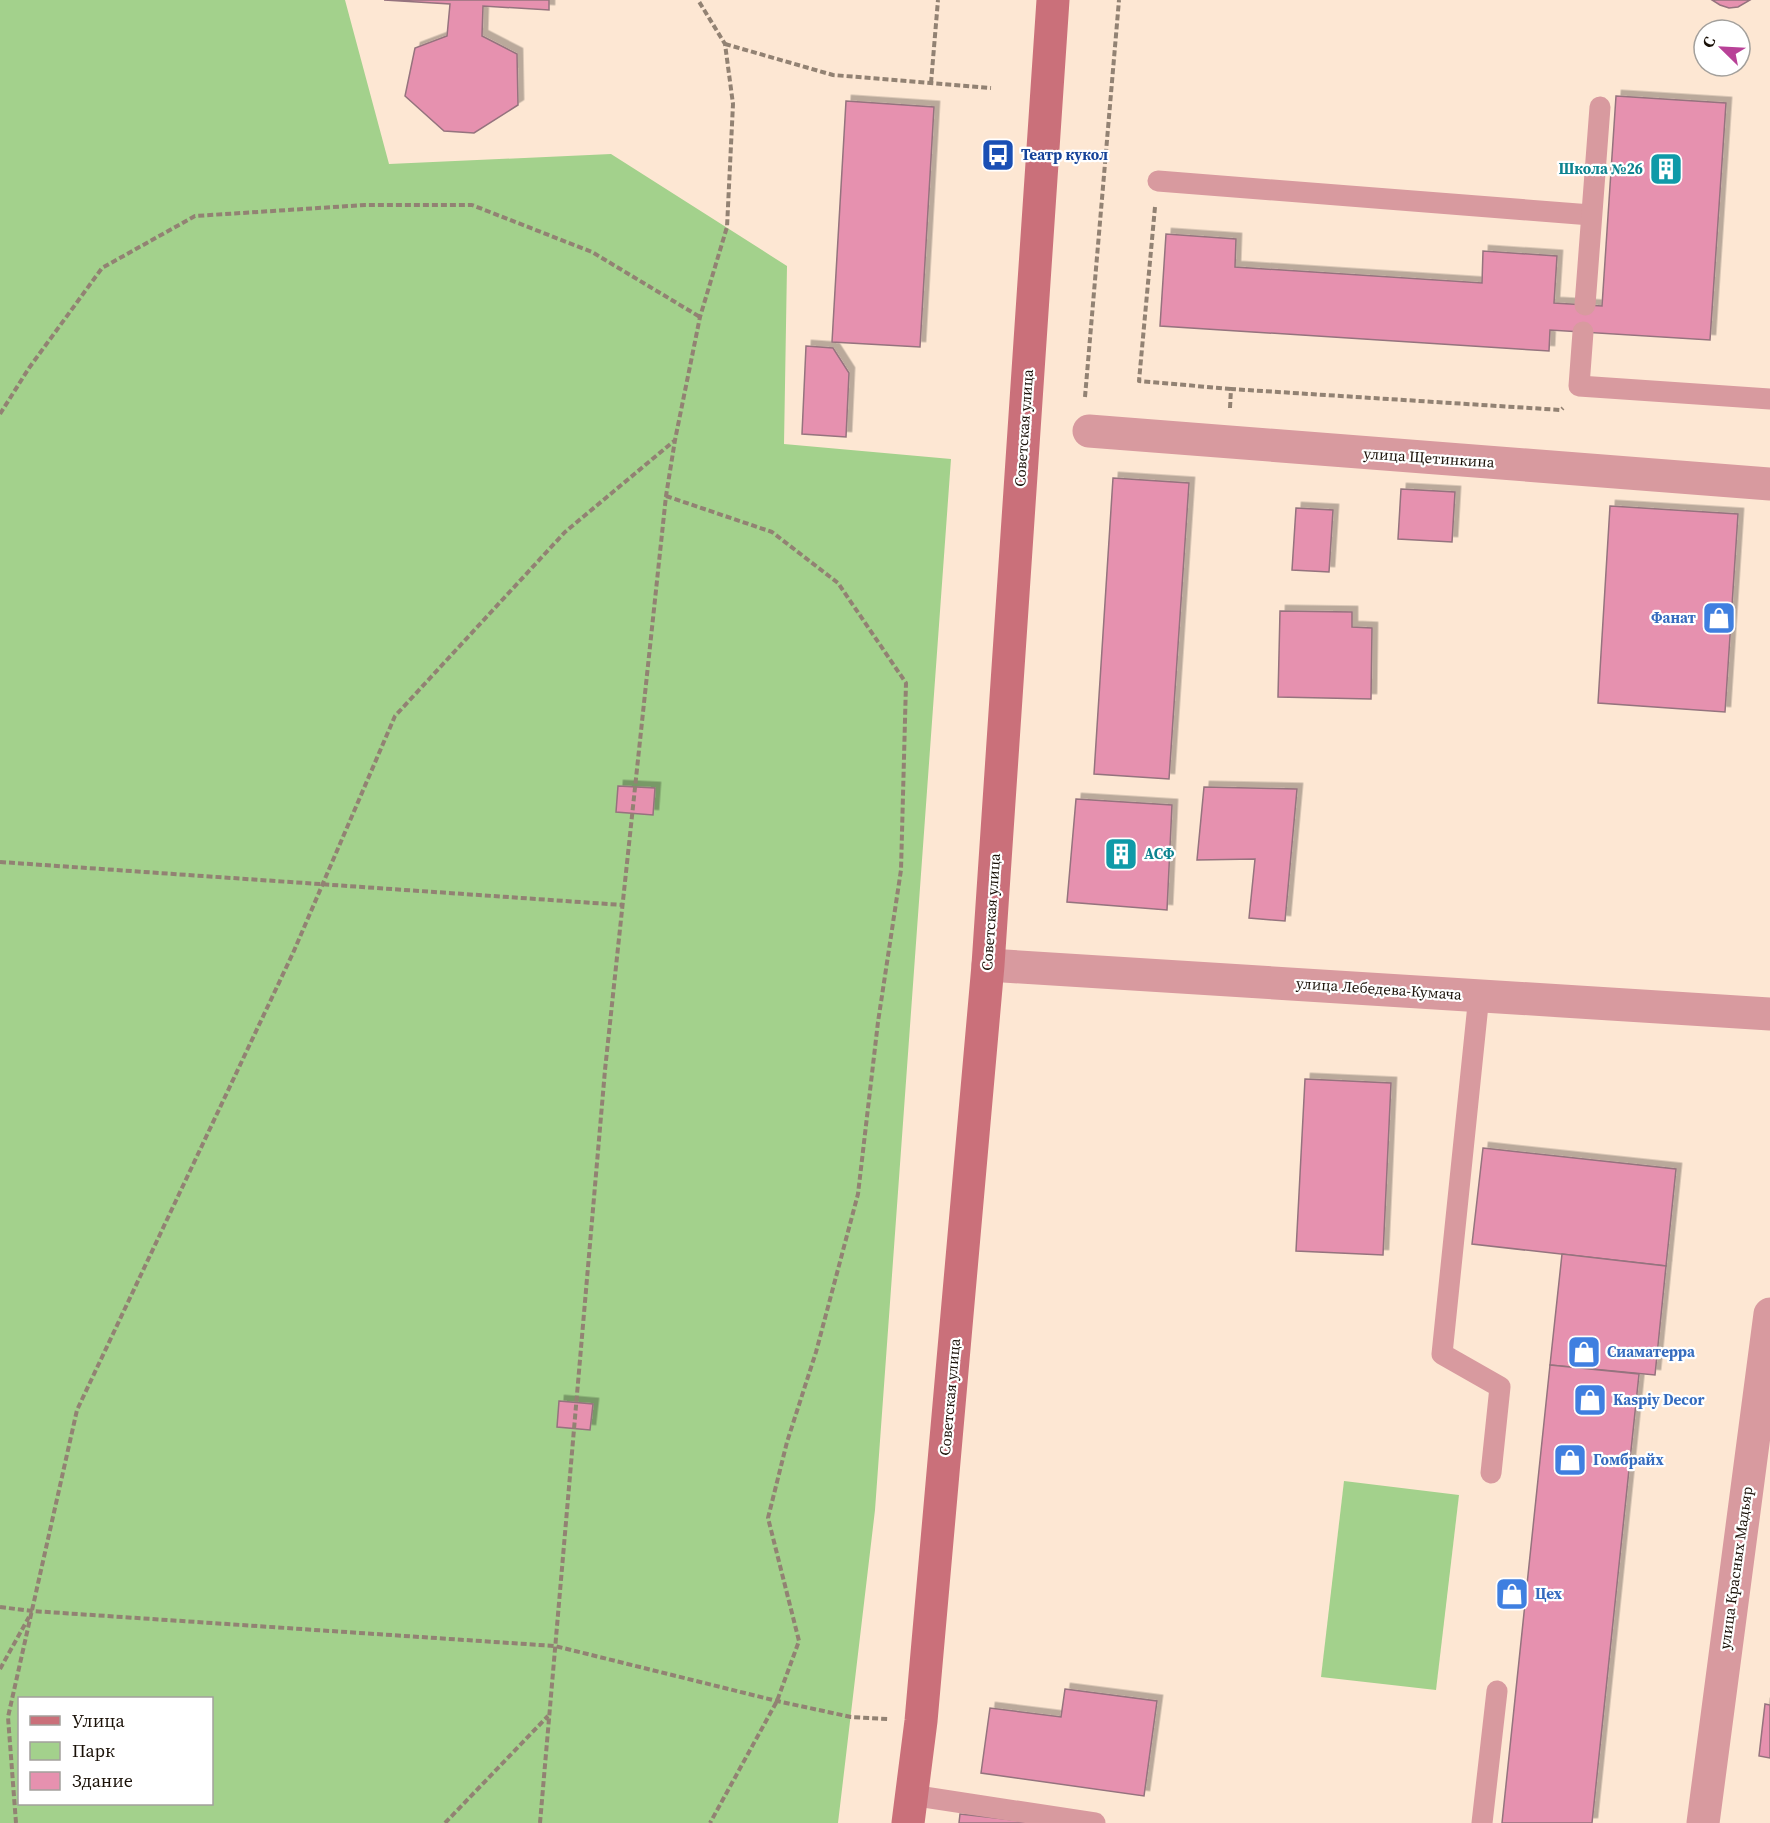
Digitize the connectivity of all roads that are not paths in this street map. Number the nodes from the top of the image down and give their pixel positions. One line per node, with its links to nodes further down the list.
1 (1053, 0): 10 (main road, Советская улица)
2 (1600, 107): 4 (lane)
3 (1158, 182): 4 (lane)
4 (1591, 214): 5 (lane)
5 (1585, 305)
6 (1583, 332): 7 (lane)
7 (1770, 399)
8 (1087, 417): 9 (street, улица Щетинкина)
9 (1770, 484)
10 (988, 965): 11 (street, улица Лебедева-Кумача); 16 (main road, Советская улица)
11 (1479, 995): 12 (street, улица Лебедева-Кумача); 14 (lane)
12 (1770, 1014)
13 (1770, 1314): 19 (street, улица Красных Мадьяр)
14 (1491, 1473)
15 (1497, 1691): 18 (lane)
16 (910, 1809): 17 (lane)
17 (1095, 1823)
18 (1482, 1823)
19 (1703, 1823)

